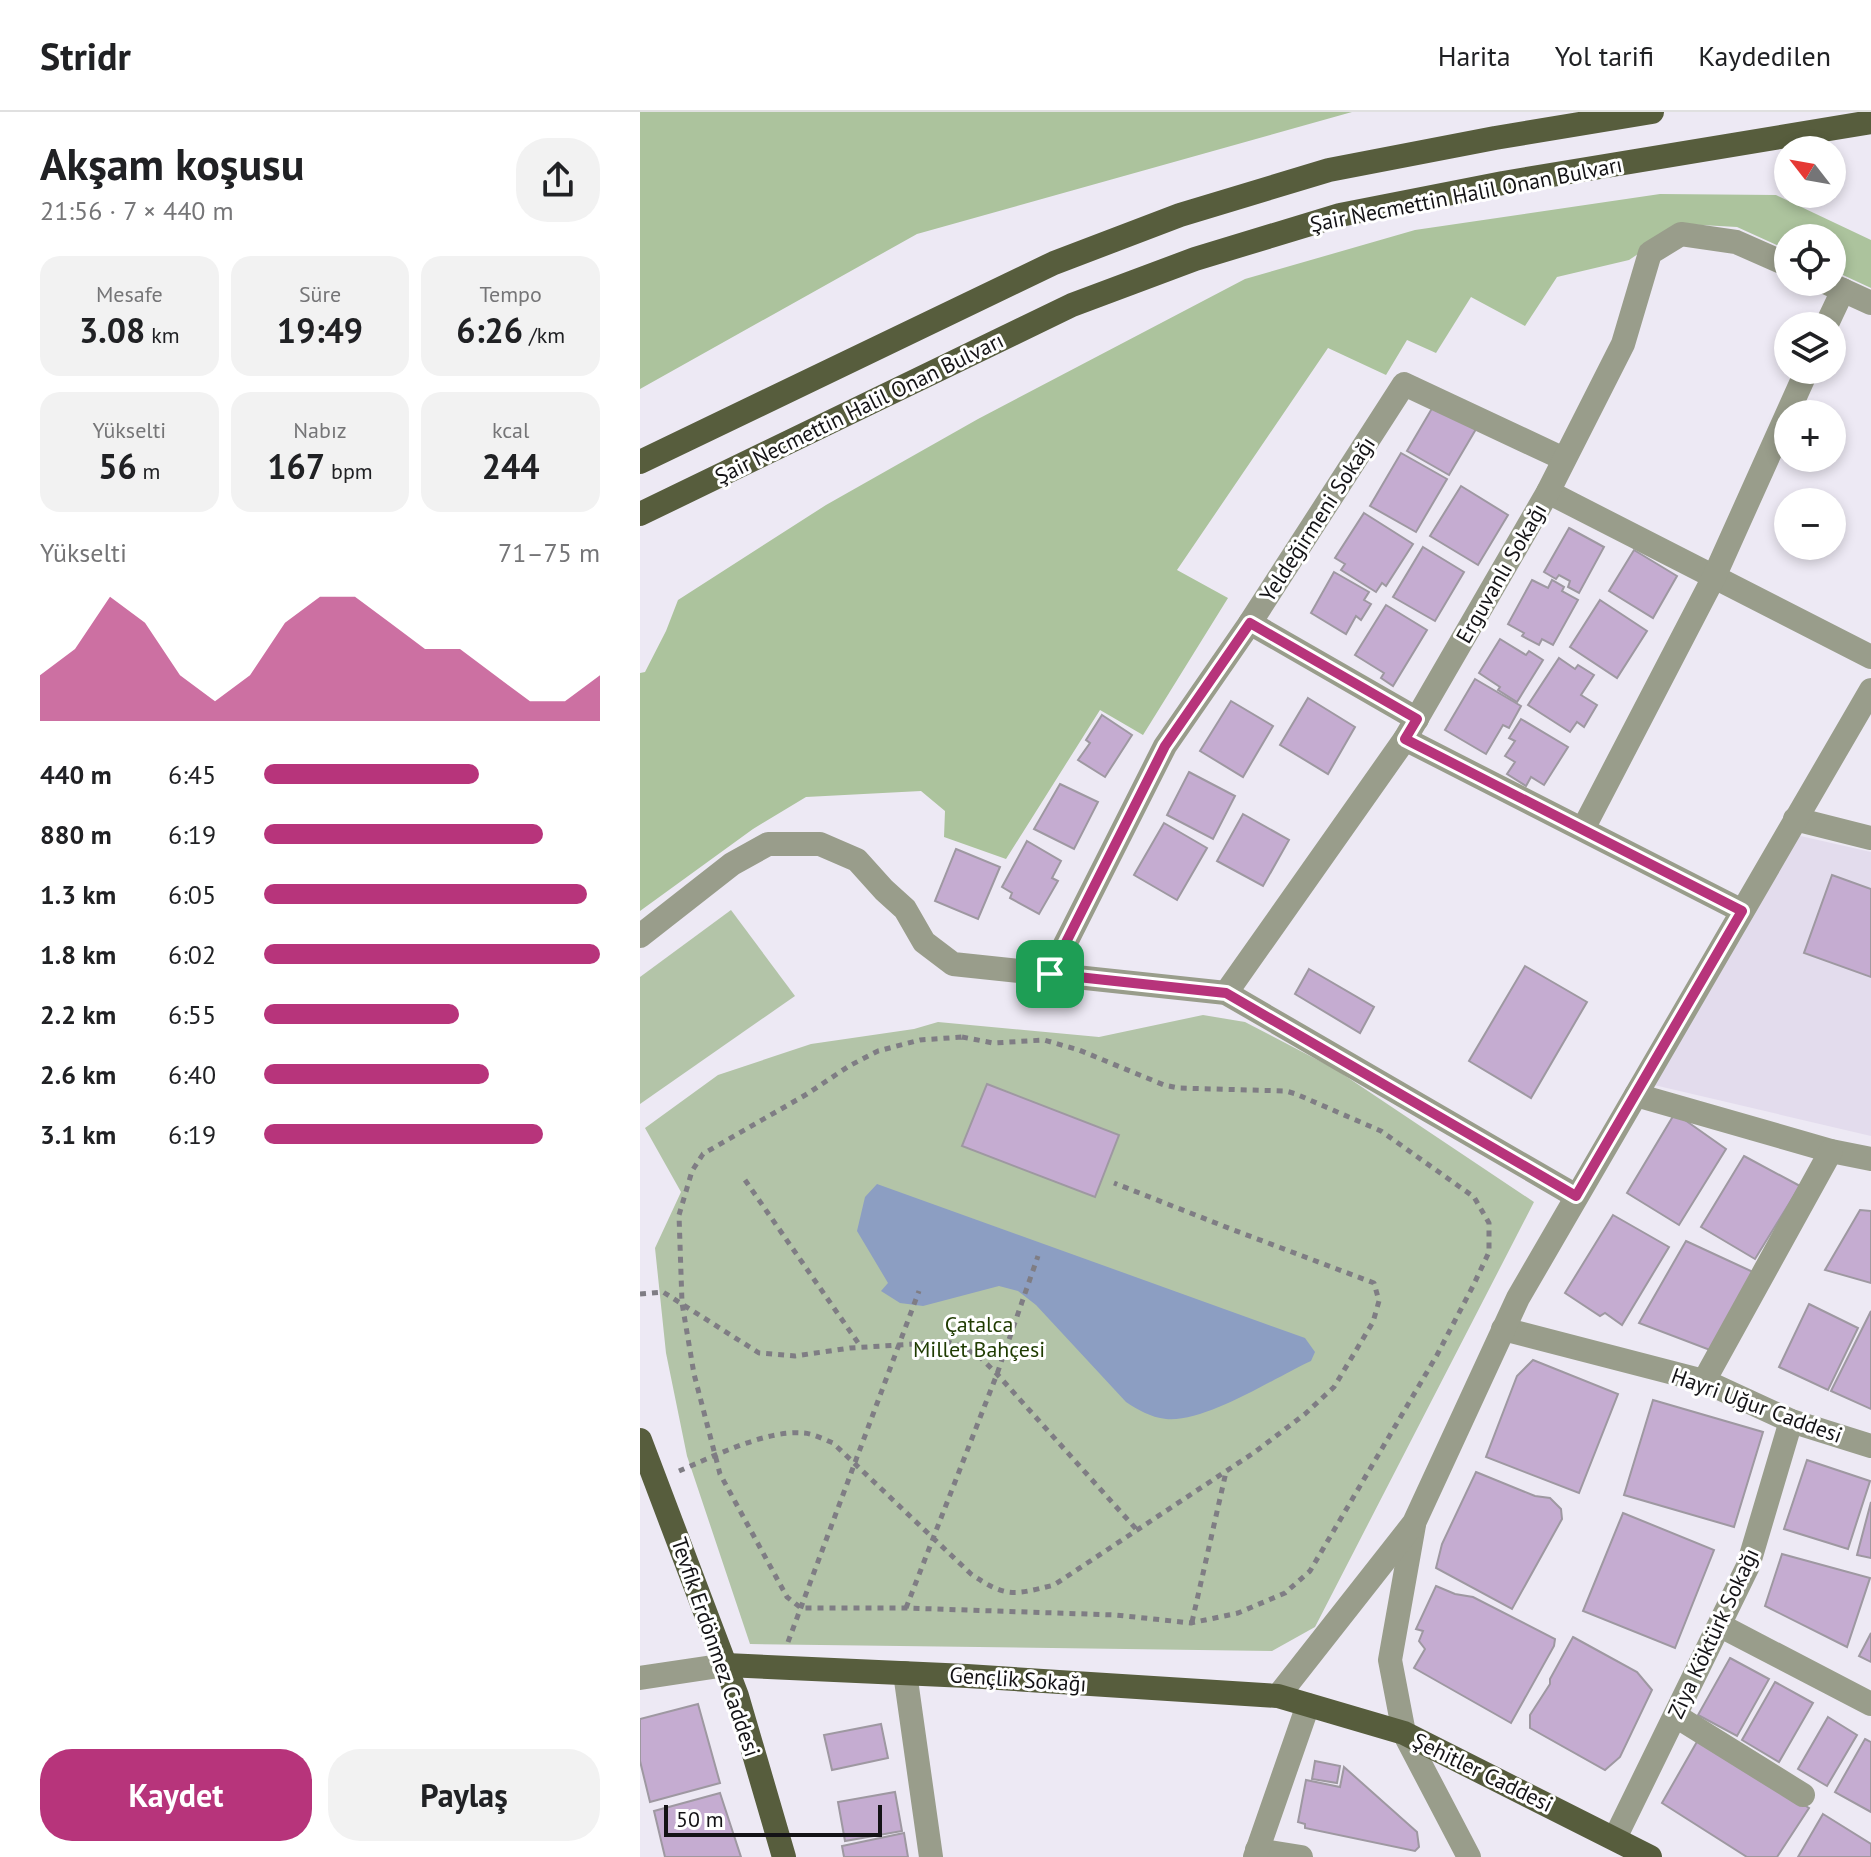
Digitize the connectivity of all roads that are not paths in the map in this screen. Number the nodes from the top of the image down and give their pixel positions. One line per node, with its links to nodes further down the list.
1 (1652, 112): 8 (main road, Şair Necmettin Halil Onan Bulvarı)
2 (1871, 122): 10 (main road, Şair Necmettin Halil Onan Bulvarı)
3 (1774, 259): 7 (street, Erguvanlı Sokağı)
4 (1846, 292): 5 (street)
5 (1871, 303)
6 (1801, 384): 11 (street)
7 (1564, 459): 9 (street, Erguvanlı Sokağı); 12 (street, Yeldeğirmeni Sokağı)
8 (640, 462)
9 (1548, 492): 11 (street); 15 (street, Erguvanlı Sokağı)
10 (640, 514)
11 (1714, 577): 13 (street); 17 (street)
12 (1250, 623): 15 (street); 21 (street, Yeldeğirmeni Sokağı)
13 (1871, 657)
14 (1871, 690): 16 (street)
15 (1411, 729): 17 (street); 22 (street, Erguvanlı Sokağı)
16 (1795, 819): 18 (street); 19 (street)
17 (1583, 829): 19 (street)
18 (1871, 838)
19 (1742, 911): 23 (street)
20 (640, 936): 21 (street)
21 (1050, 974): 22 (street)
22 (1226, 993): 26 (street)
23 (1636, 1095): 24 (street); 26 (street)
24 (1831, 1151): 25 (street); 28 (street)
25 (1871, 1159)
26 (1576, 1196): 27 (street)
27 (1503, 1329): 28 (street, Hayri Uğur Caddesi); 32 (street)
28 (1704, 1381): 29 (street, Hayri Uğur Caddesi)
29 (1791, 1421): 31 (street, Hayri Uğur Caddesi); 33 (street, Ziya Köktürk Sokağı)
30 (640, 1440): 34 (main road, Tevfik Erdönmez Caddesi)
31 (1871, 1446)
32 (1414, 1523): 37 (street); 41 (street)
33 (1721, 1626): 38 (street); 40 (street, Ziya Köktürk Sokağı)
34 (726, 1665): 35 (main road, Gençlik Sokağı); 36 (street); 45 (main road, Tevfik Erdönmez Caddesi)
35 (905, 1673): 37 (main road, Gençlik Sokağı); 46 (street)
36 (640, 1678)
37 (1278, 1696): 39 (main road, Gençlik Sokağı)
38 (1871, 1704)
39 (1308, 1705): 41 (main road, Şehitler Caddesi); 44 (street)
40 (1676, 1716): 42 (street); 43 (street, Ziya Köktürk Sokağı)
41 (1404, 1733): 43 (main road, Şehitler Caddesi); 48 (street)
42 (1803, 1795)
43 (1615, 1838): 49 (main road, Şehitler Caddesi)
44 (1256, 1854): 47 (street)
45 (784, 1857)
46 (931, 1857)
47 (1301, 1857)
48 (1469, 1857)
49 (1650, 1857)

